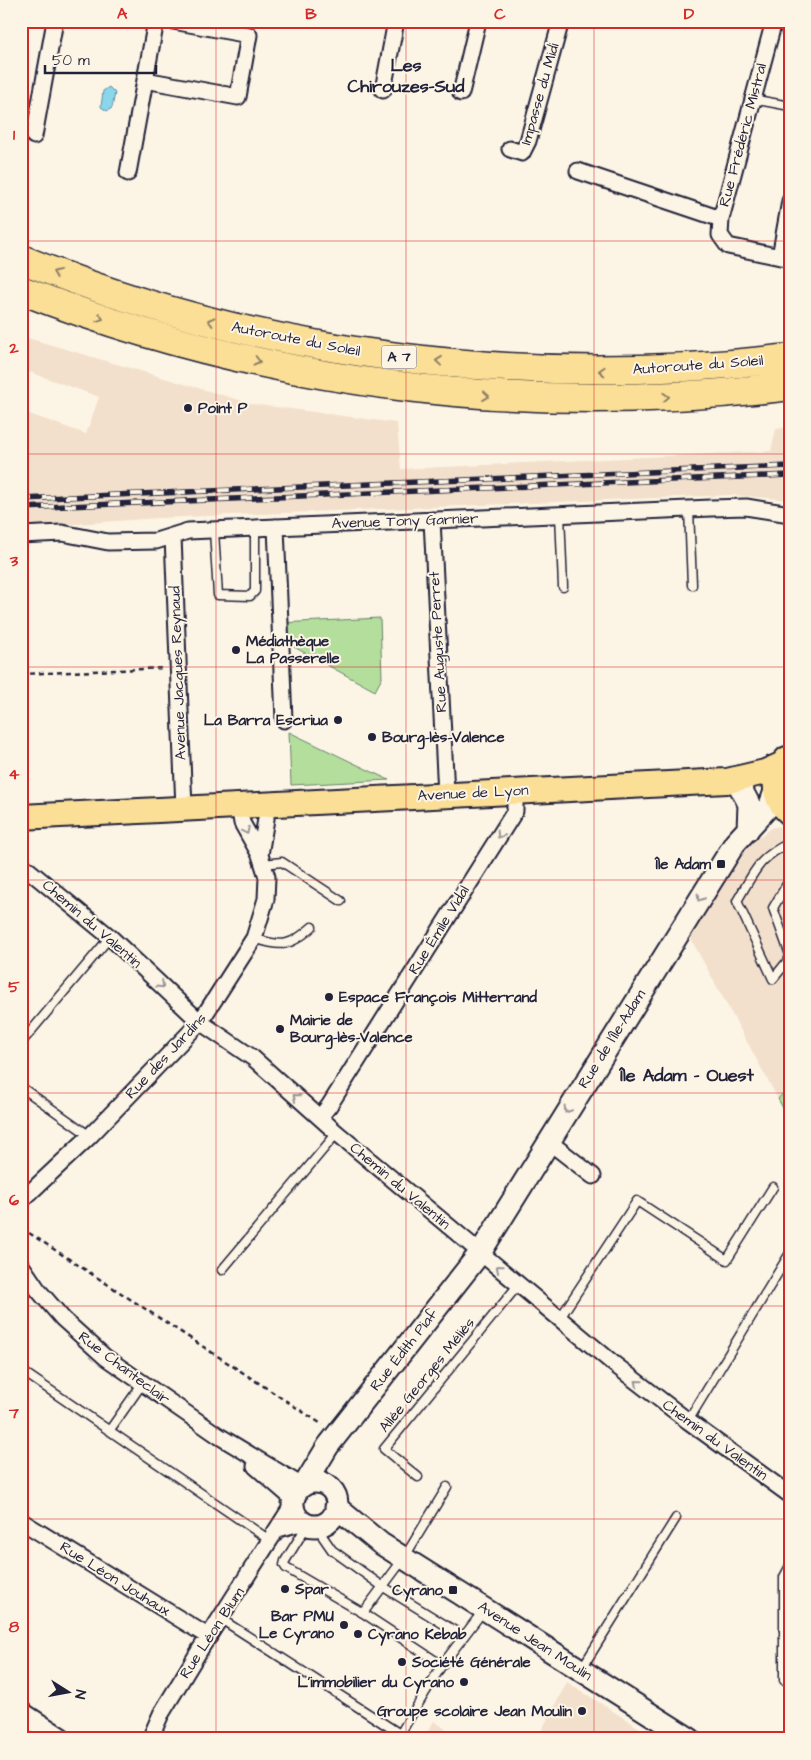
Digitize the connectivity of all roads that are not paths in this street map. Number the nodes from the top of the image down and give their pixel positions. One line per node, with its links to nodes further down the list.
1 (54, 21): 14 (street)
2 (156, 21): 9 (street)
3 (173, 21): 8 (street)
4 (396, 21): 10 (street)
5 (478, 21): 11 (street)
6 (561, 21): 15 (street, Impasse du Midi)
7 (774, 21): 12 (street, Rue Frédéric Mistral)
8 (229, 26): 9 (street)
9 (145, 80): 17 (street)
10 (383, 90)
11 (461, 93)
12 (752, 100): 13 (lane); 19 (street, Rue Frédéric Mistral)
13 (790, 106)
14 (34, 136)
15 (510, 149)
16 (578, 172): 19 (street, Rue Frédéric Mistral)
17 (128, 173)
18 (790, 201): 20 (street)
19 (720, 219): 20 (street)
20 (785, 258)
21 (21, 259): 23 (highway, Autoroute du Soleil / A 7, one-way to 21)
22 (21, 290): 24 (highway, Autoroute du Soleil / A 7, one-way to 24)
23 (790, 358)
24 (790, 386)
25 (689, 509): 26 (street, Avenue Tony Garnier); 27 (street, Avenue Tony Garnier); 34 (lane)
26 (560, 514): 28 (street, Avenue Tony Garnier); 35 (lane)
27 (790, 514)
28 (432, 520): 29 (street, Avenue Tony Garnier); 40 (street, Rue Auguste Perret)
29 (276, 526): 30 (street, Avenue Tony Garnier); 36 (street)
30 (254, 528): 31 (street, Avenue Tony Garnier); 31 (lane)
31 (214, 531): 33 (street, Avenue Tony Garnier)
32 (21, 535): 33 (street, Avenue Tony Garnier)
33 (173, 537): 44 (street, Avenue Jacques Reynaud)
34 (692, 585)
35 (563, 587)
36 (284, 720)
37 (785, 761): 38 (main road); 42 (main road)
38 (733, 783): 39 (main road, Avenue de Lyon); 42 (main road); 46 (street)
39 (515, 790): 40 (main road, Avenue de Lyon); 61 (street, Rue Émile Vidal, one-way to 61)
40 (446, 794): 41 (main road, Avenue de Lyon)
41 (266, 803): 43 (main road, Avenue de Lyon); 48 (street, Rue des Jardins)
42 (781, 804): 46 (street, Rue de l'Île-Adam)
43 (230, 805): 44 (main road, Avenue de Lyon); 48 (street, Rue des Jardins, one-way to 48)
44 (184, 808): 45 (main road)
45 (21, 817)
46 (748, 830): 64 (street, Rue de l'Île-Adam, one-way to 64)
47 (790, 843): 55 (lane)
48 (262, 859): 51 (lane); 54 (street, Rue des Jardins)
49 (21, 864): 53 (street, Chemin du Valentin)
50 (790, 879): 55 (lane)
51 (341, 901)
52 (312, 927): 54 (lane)
53 (110, 937): 56 (street, Chemin du Valentin, one-way to 56); 58 (lane)
54 (254, 938): 56 (street, Rue des Jardins)
55 (790, 956)
56 (200, 1022): 61 (street, Chemin du Valentin, one-way to 56); 63 (street, Rue des Jardins)
57 (21, 1027): 58 (lane)
58 (29, 1034): 59 (lane)
59 (21, 1043)
60 (21, 1088): 63 (lane)
61 (320, 1118): 62 (street, Chemin du Valentin)
62 (337, 1132): 68 (street, Chemin du Valentin); 71 (lane)
63 (90, 1136): 67 (street, Rue des Jardins)
64 (548, 1142): 65 (street); 68 (street, Rue de l'Île-Adam)
65 (593, 1176)
66 (773, 1187): 73 (lane)
67 (21, 1201)
68 (480, 1252): 72 (street, Chemin du Valentin, one-way to 68); 78 (street, Rue Édith Piaf)
69 (790, 1253): 76 (lane)
70 (21, 1265): 75 (street, Rue Chanteclair)
71 (222, 1270)
72 (519, 1284): 73 (street, Chemin du Valentin); 79 (lane, Allée Georges Méliès)
73 (560, 1318): 76 (street, Chemin du Valentin, one-way to 73)
74 (25, 1373): 77 (lane)
75 (142, 1384): 77 (lane); 82 (street, Rue Chanteclair)
76 (688, 1421): 83 (street, Chemin du Valentin)
77 (109, 1431): 87 (lane)
78 (333, 1440): 80 (street); 82 (street, Rue Édith Piaf)
79 (418, 1477)
80 (327, 1485): 82 (street); 85 (street)
81 (446, 1487): 88 (lane)
82 (298, 1493): 85 (street); 87 (street, Rue Léon Blum)
83 (790, 1495)
84 (676, 1518): 97 (lane)
85 (319, 1520): 87 (street); 88 (street, Avenue Jean Moulin); 90 (lane); 92 (lane)
86 (21, 1521): 95 (street, Rue Léon Jouhaux)
87 (274, 1535): 93 (street, Rue Léon Blum)
88 (404, 1558): 90 (lane); 91 (street, Avenue Jean Moulin)
89 (790, 1566): 98 (lane)
90 (382, 1586): 92 (lane); 94 (lane)
91 (484, 1609): 94 (lane); 97 (street, Avenue Jean Moulin)
92 (363, 1613): 96 (lane)
93 (220, 1619): 95 (street, Rue Léon Blum); 96 (lane)
94 (463, 1636): 96 (lane)
95 (209, 1637): 101 (street, Rue Léon Blum)
96 (442, 1665)
97 (580, 1670): 102 (street, Avenue Jean Moulin)
98 (784, 1680)
99 (21, 1713): 100 (street)
100 (61, 1739)
101 (150, 1739)
102 (690, 1739)

